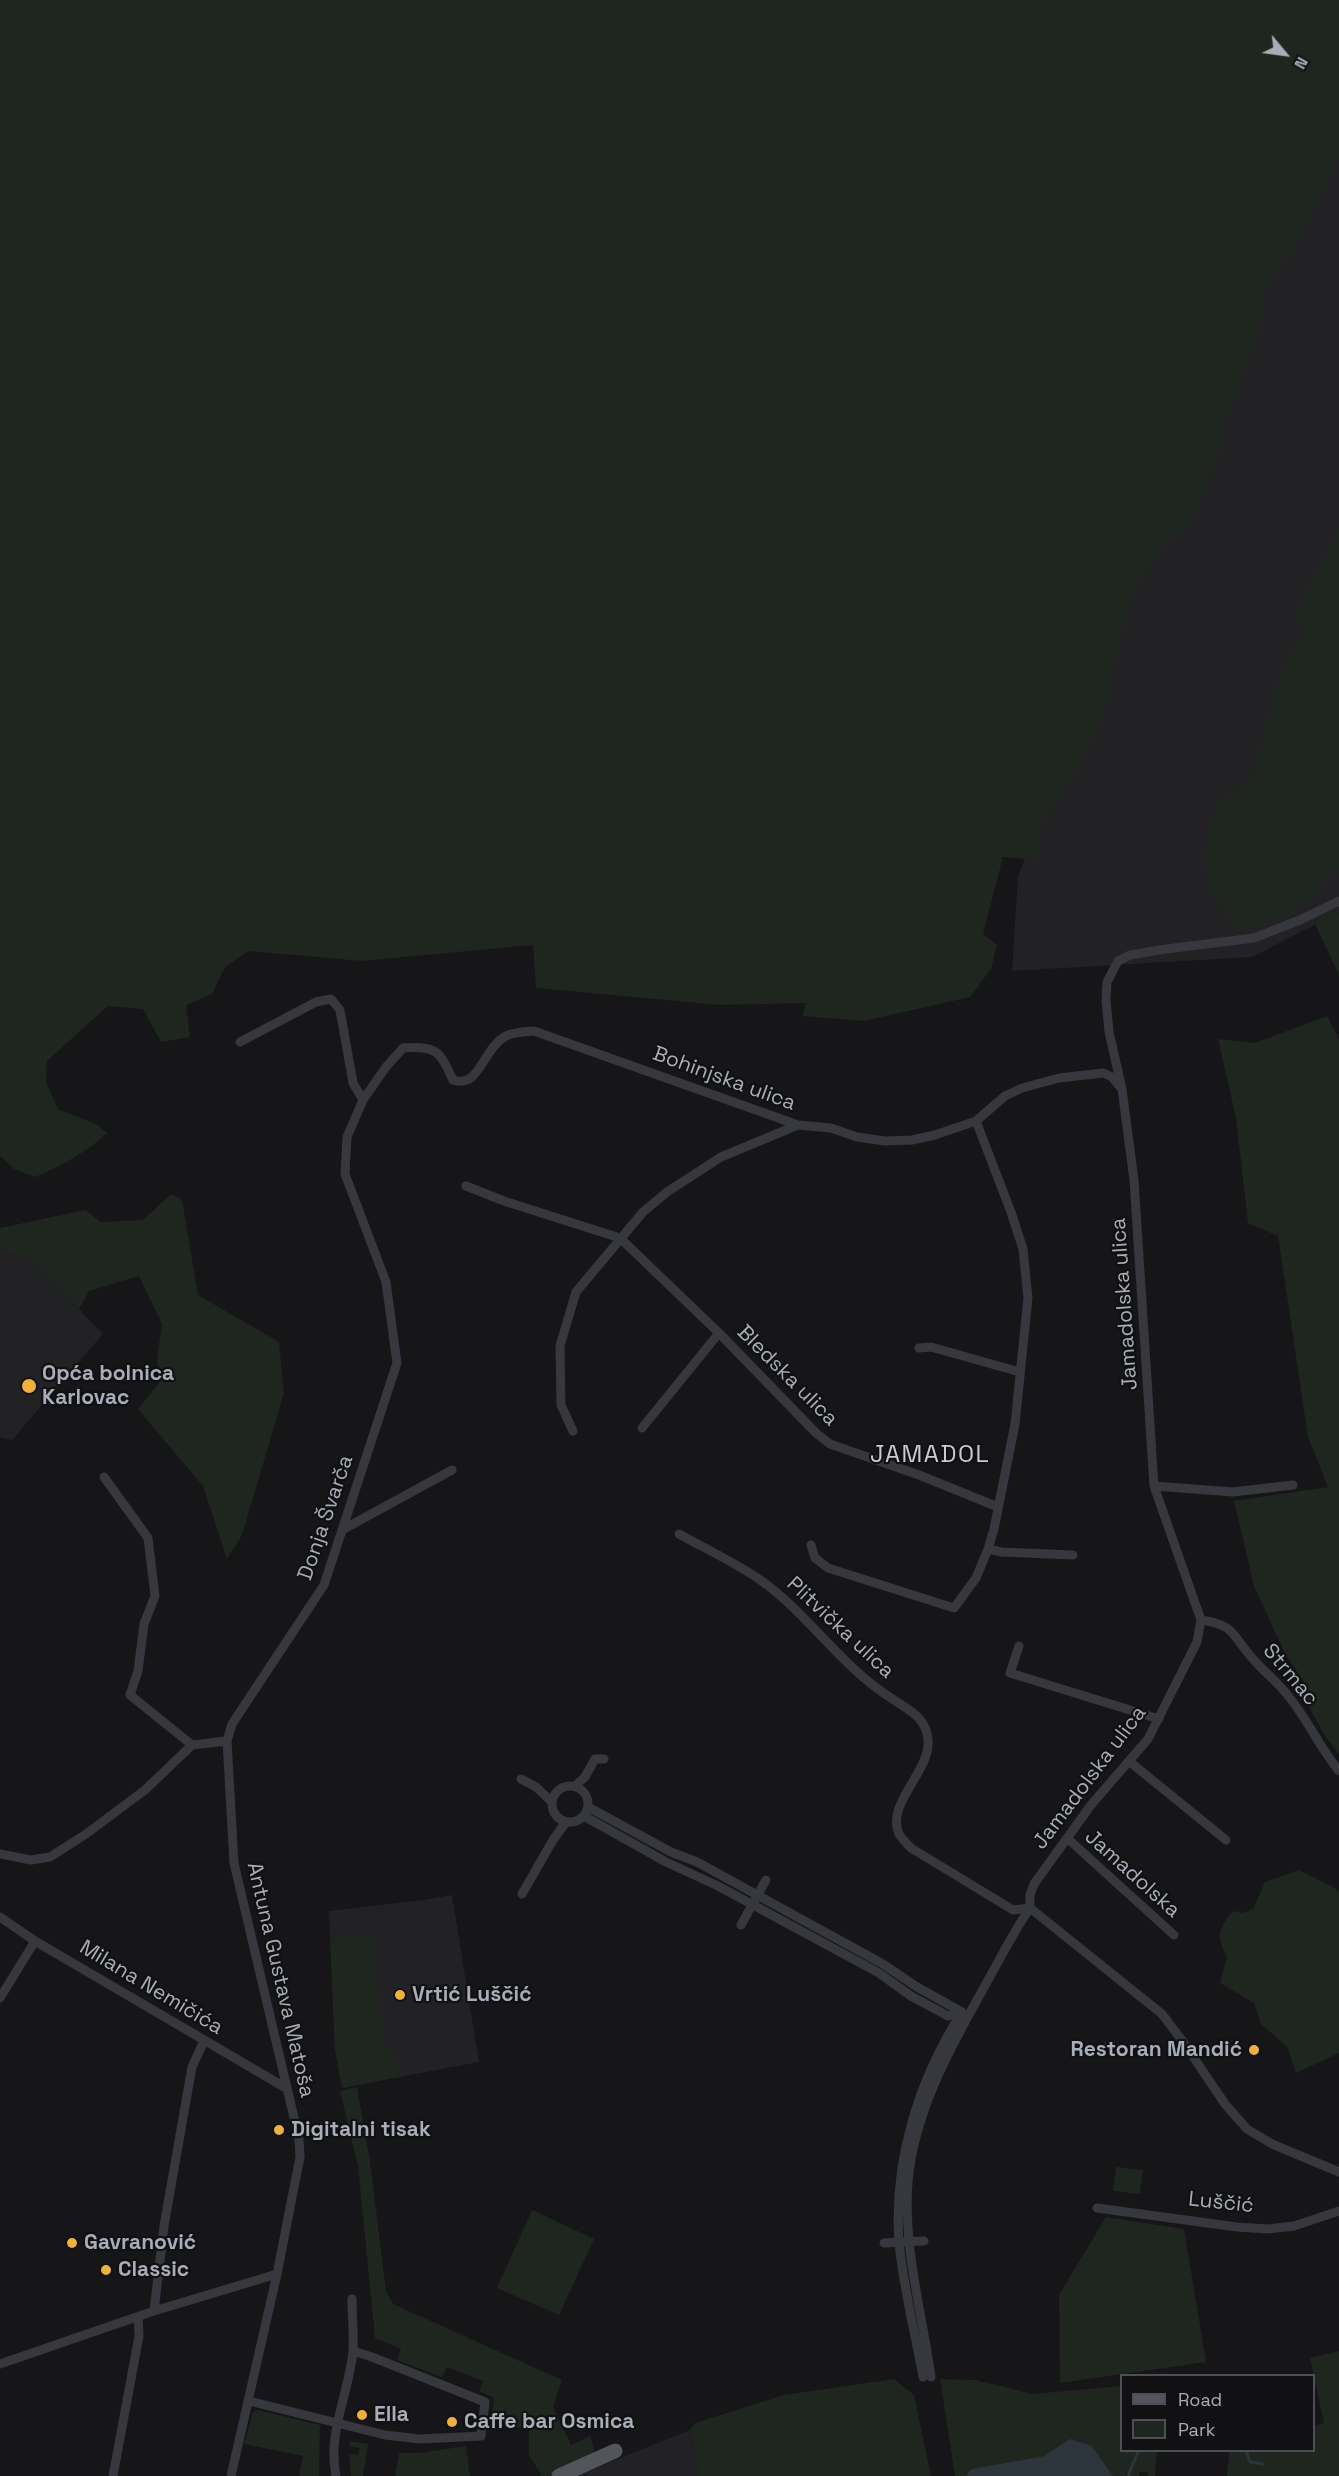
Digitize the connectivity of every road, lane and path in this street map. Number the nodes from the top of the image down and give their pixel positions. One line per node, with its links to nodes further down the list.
1 (1339, 901): 3 (street, Jamadolska ulica)
2 (240, 1042): 4 (street)
3 (1122, 1089): 5 (street, Bohinjska ulica); 17 (street, Jamadolska ulica)
4 (363, 1100): 6 (street, Bohinjska ulica); 19 (street, Donja Švarča)
5 (976, 1121): 6 (street, Bohinjska ulica); 11 (street)
6 (798, 1125): 8 (street)
7 (466, 1186): 8 (street, Bledska ulica)
8 (620, 1238): 9 (street, Bledska ulica); 13 (street)
9 (719, 1333): 12 (street, Bledska ulica); 18 (street, Bledska ulica)
10 (919, 1348): 11 (street)
11 (1020, 1372): 18 (street)
12 (642, 1428)
13 (573, 1431)
14 (452, 1470): 19 (street)
15 (104, 1477): 28 (street)
16 (1293, 1485): 17 (street)
17 (1154, 1486): 24 (street, Jamadolska ulica)
18 (998, 1507): 22 (street)
19 (342, 1530): 27 (street, Donja Švarča)
20 (680, 1534): 46 (street, Plitvička ulica)
21 (811, 1545): 22 (street)
22 (988, 1549): 23 (street)
23 (1073, 1555)
24 (1201, 1620): 26 (street, Jamadolska ulica); 31 (street, Strmac)
25 (1018, 1646): 26 (street)
26 (1159, 1719): 30 (street, Jamadolska ulica)
27 (227, 1741): 28 (street); 58 (street, Antuna Gustava Matoša)
28 (192, 1745): 41 (street)
29 (604, 1759): 34 (street)
30 (1130, 1762): 39 (street, Jamadolska ulica); 40 (street)
31 (1339, 1770)
32 (520, 1779): 33 (street)
33 (536, 1787): 35 (street); 36 (street)
34 (578, 1788): 35 (street); 37 (street)
35 (557, 1792): 36 (street)
36 (551, 1801): 38 (street)
37 (586, 1812): 38 (street); 44 (street); 45 (street)
38 (562, 1820): 43 (street)
39 (1067, 1839): 46 (street, Jamadolska ulica); 49 (street, Jamadolska)
40 (1226, 1840)
41 (0, 1854)
42 (766, 1880): 44 (street)
43 (522, 1894)
44 (757, 1896): 45 (street); 53 (street)
45 (752, 1906): 48 (street); 54 (street)
46 (1030, 1908): 51 (street, Jamadolska ulica); 59 (street)
47 (0, 1917): 50 (street, Milana Nemičića)
48 (741, 1925)
49 (1174, 1935)
50 (35, 1941): 52 (street); 57 (street, Milana Nemičića)
51 (980, 1996): 53 (street); 55 (street, Jamadolska ulica)
52 (0, 1998)
53 (962, 2012): 54 (street); 55 (street); 56 (street)
54 (948, 2016): 56 (street)
55 (964, 2024): 62 (street, Jamadolska ulica)
56 (950, 2031): 62 (street)
57 (204, 2041): 58 (street, Milana Nemičića); 67 (street)
58 (286, 2088): 65 (street, Antuna Gustava Matoša)
59 (1339, 2172)
60 (1097, 2208): 61 (street, Luščić)
61 (1339, 2211)
62 (904, 2241): 63 (street); 64 (street); 71 (street)
63 (924, 2241)
64 (884, 2243)
65 (277, 2274): 67 (street); 72 (street, Antuna Gustava Matoša)
66 (352, 2299): 69 (street)
67 (154, 2311): 68 (street)
68 (138, 2317): 70 (street); 75 (street)
69 (353, 2351): 73 (street); 73 (street)
70 (0, 2364)
71 (927, 2377)
72 (249, 2401): 73 (street); 76 (street, Antuna Gustava Matoša)
73 (337, 2424): 77 (street)
74 (615, 2451): 78 (main road)
75 (113, 2476)
76 (231, 2476)
77 (336, 2476)
78 (559, 2476)

